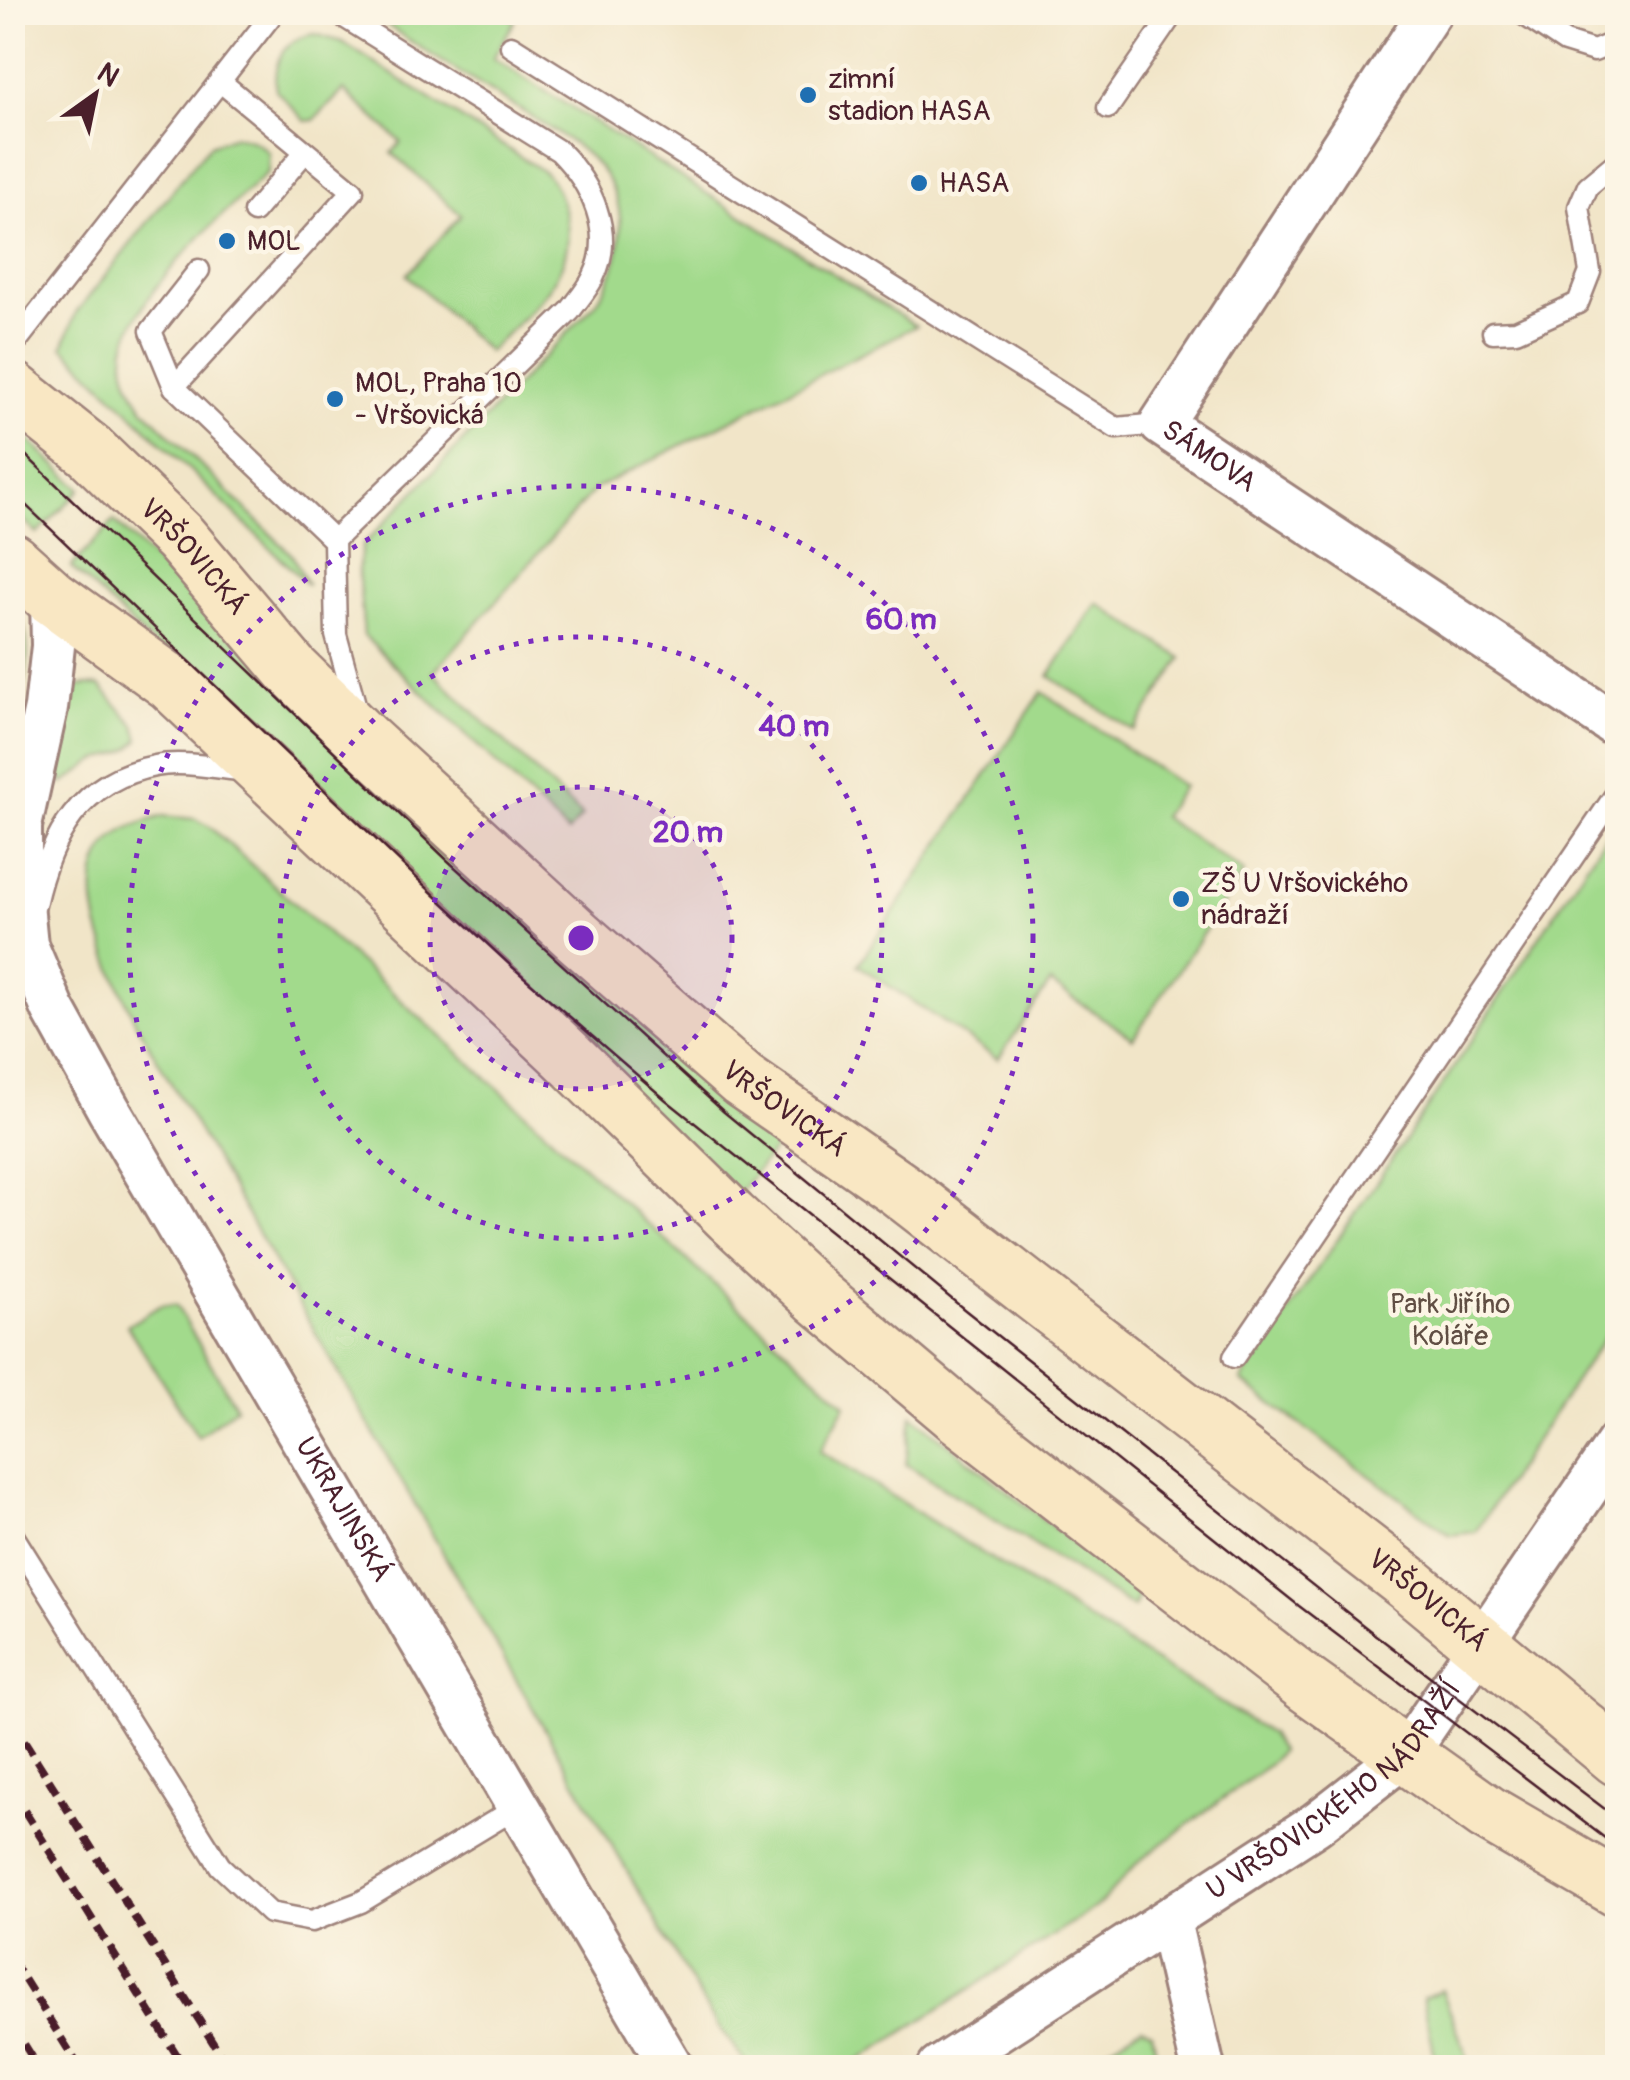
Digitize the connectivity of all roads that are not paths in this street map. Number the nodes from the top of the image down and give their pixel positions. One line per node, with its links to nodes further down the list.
1 (274, 12): 8 (lane)
2 (336, 12): 19 (lane)
3 (1174, 12): 9 (lane)
4 (1430, 12): 18 (street, SÁMOVA)
5 (1520, 12): 6 (lane)
6 (1618, 41)
7 (511, 46): 18 (lane)
8 (222, 83): 10 (lane); 15 (lane)
9 (1108, 108)
10 (305, 152): 12 (lane); 16 (lane)
11 (1618, 161): 14 (lane)
12 (254, 212)
13 (200, 270): 16 (lane)
14 (1493, 332)
15 (12, 347)
16 (174, 387): 19 (lane)
17 (12, 389): 22 (main road, VRŠOVICKÁ)
18 (1161, 424): 21 (street, SÁMOVA)
19 (334, 540): 22 (lane)
20 (32, 579): 23 (main road); 25 (street, UKRAJINSKÁ)
21 (1618, 726)
22 (366, 741): 29 (main road, VRŠOVICKÁ)
23 (264, 773): 25 (lane); 30 (main road)
24 (1618, 791): 26 (lane)
25 (26, 946): 32 (street, UKRAJINSKÁ)
26 (1234, 1357)
27 (1618, 1442): 29 (street, U VRŠOVICKÉHO NÁDRAŽÍ)
28 (12, 1534): 32 (lane)
29 (1480, 1645): 30 (street, U VRŠOVICKÉHO NÁDRAŽÍ); 31 (main road, VRŠOVICKÁ)
30 (1406, 1754): 33 (main road); 34 (street, U VRŠOVICKÉHO NÁDRAŽÍ)
31 (1618, 1758)
32 (518, 1806): 35 (street, UKRAJINSKÁ)
33 (1618, 1889)
34 (1168, 1920): 36 (street, U VRŠOVICKÉHO NÁDRAŽÍ); 37 (street)
35 (672, 2068)
36 (939, 2068)
37 (1203, 2068)

